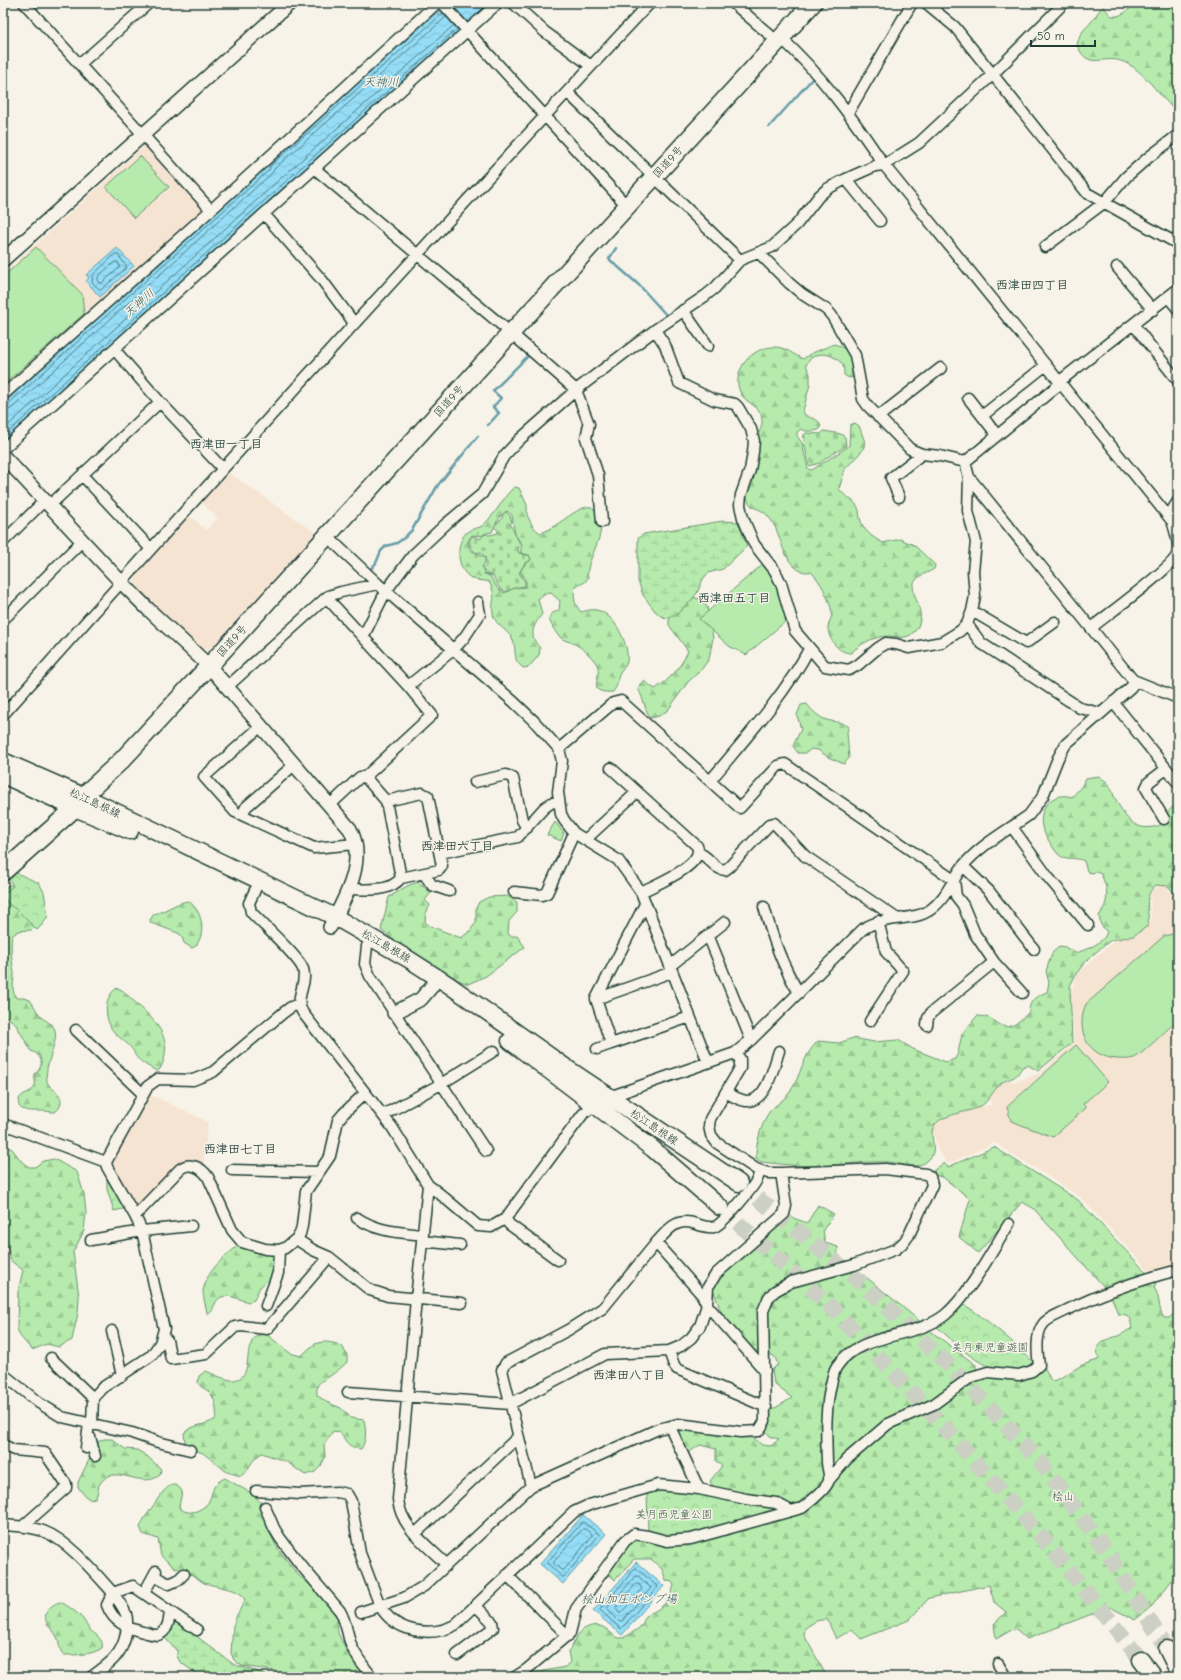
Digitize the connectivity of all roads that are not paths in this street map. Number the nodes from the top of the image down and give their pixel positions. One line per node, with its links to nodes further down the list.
1 (24, 3): 16 (street)
2 (149, 3): 16 (street)
3 (290, 3): 23 (street)
4 (437, 3): 30 (street)
5 (442, 3): 14 (street)
6 (498, 3): 14 (street)
7 (513, 3): 17 (street)
8 (650, 3): 17 (street)
9 (733, 3): 15 (street)
10 (813, 3): 15 (highway, 国道9号)
11 (912, 3): 20 (street)
12 (926, 3): 18 (street)
13 (1064, 3): 18 (street)
14 (466, 30): 21 (street); 25 (street)
15 (779, 40): 20 (street); 26 (highway, 国道9号)
16 (80, 64): 23 (street)
17 (591, 66): 19 (street)
18 (992, 75): 24 (street); 28 (street)
19 (567, 92): 21 (street); 26 (street)
20 (848, 113): 24 (street)
21 (544, 116): 29 (street); 36 (street)
22 (1178, 135): 28 (street)
23 (143, 136): 30 (street); 37 (street)
24 (884, 164): 27 (street); 51 (street)
25 (314, 168): 31 (street); 36 (street)
26 (654, 177): 29 (highway, 国道9号); 38 (street)
27 (846, 179): 32 (street); 35 (street)
28 (1105, 202): 33 (street); 34 (street)
29 (627, 206): 48 (highway, 国道9号)
30 (211, 210): 56 (street)
31 (264, 214): 45 (street); 50 (street)
32 (880, 221)
33 (1178, 244)
34 (1045, 247)
35 (759, 253): 38 (street); 60 (street)
36 (417, 254): 45 (street); 48 (street)
37 (3, 260)
38 (740, 260): 43 (street)
39 (1117, 267): 44 (street)
40 (1178, 289): 41 (street)
41 (1168, 297): 42 (street); 44 (street)
42 (1178, 309)
43 (683, 310): 47 (street); 49 (street)
44 (1153, 310): 46 (street)
45 (354, 324): 66 (street)
46 (1133, 324): 53 (street); 54 (street)
47 (655, 330): 55 (street); 89 (street)
48 (511, 332): 55 (street); 74 (highway, 国道9号)
49 (708, 346)
50 (114, 349): 58 (street); 62 (street)
51 (1046, 364): 54 (street); 59 (street)
52 (941, 368): 60 (street)
53 (1178, 381)
54 (1061, 382): 61 (street); 72 (street)
55 (576, 390): 73 (street); 80 (street)
56 (3, 395)
57 (968, 398): 59 (street)
58 (160, 402): 66 (street); 67 (street)
59 (982, 416): 61 (street)
60 (878, 417): 63 (street)
61 (997, 435): 65 (street)
62 (3, 449)
63 (922, 454): 65 (street); 69 (street)
64 (3, 456): 71 (street)
65 (965, 462): 68 (street)
66 (223, 469): 77 (street)
67 (82, 474): 71 (street); 77 (street)
68 (969, 477): 83 (street); 87 (street)
69 (899, 497)
70 (1178, 501): 72 (street)
71 (46, 503): 75 (street); 76 (street)
72 (1169, 515): 78 (street)
73 (602, 522)
74 (327, 536): 80 (street); 91 (highway, 国道9号)
75 (3, 542)
76 (82, 542): 79 (street); 84 (street)
77 (151, 549): 79 (street)
78 (1178, 555): 87 (street)
79 (120, 582): 91 (street); 98 (street)
80 (382, 587): 81 (street); 88 (street); 90 (street)
81 (327, 598): 88 (street); 94 (street)
82 (478, 602): 90 (street)
83 (972, 611): 85 (street); 86 (street)
84 (3, 620)
85 (1055, 622)
86 (967, 624): 89 (street); 97 (street)
87 (1091, 628): 92 (street)
88 (363, 637): 93 (street)
89 (810, 649): 107 (street)
90 (453, 650): 93 (street); 100 (street)
91 (209, 666): 94 (street); 113 (highway, 国道9号)
92 (1133, 680): 95 (street); 96 (street)
93 (408, 686): 106 (street)
94 (227, 687): 99 (street)
95 (1178, 698)
96 (1113, 702): 97 (street); 104 (street)
97 (1100, 713): 117 (street)
98 (3, 715)
99 (261, 726): 102 (street); 115 (street)
100 (559, 749): 107 (street); 112 (street)
101 (3, 761): 113 (main road, 松江島根線)
102 (294, 765): 114 (street); 115 (street)
103 (611, 768): 110 (street)
104 (1166, 769): 109 (street); 116 (street)
105 (3, 775): 113 (main road, 松江島根線)
106 (365, 776): 111 (street); 114 (street)
107 (710, 781): 129 (street)
108 (475, 782): 118 (street)
109 (1178, 783)
110 (637, 792): 120 (street); 123 (street)
111 (386, 801): 122 (street); 128 (street)
112 (558, 801): 118 (street); 119 (street)
113 (75, 803): 124 (highway, 国道9号); 126 (highway, 国道9号); 131 (main road, 松江島根線); 139 (main road, 松江島根線)
114 (330, 806): 121 (street)
115 (242, 815): 121 (street)
116 (1164, 819)
117 (1012, 827): 125 (street); 141 (street)
118 (527, 828): 122 (street)
119 (574, 833): 120 (street); 133 (street)
120 (585, 840): 134 (street)
121 (355, 844): 130 (street)
122 (440, 853): 127 (street)
123 (699, 853): 134 (street); 137 (street)
124 (3, 862)
125 (963, 866): 129 (street); 144 (street)
126 (3, 872)
127 (424, 874): 128 (street); 132 (street)
128 (401, 878): 130 (street)
129 (954, 880): 137 (street); 145 (street)
130 (348, 889): 139 (street)
131 (255, 890): 139 (main road, 松江島根線); 151 (street)
132 (449, 891)
133 (514, 892)
134 (641, 892): 135 (street)
135 (645, 904): 146 (street); 150 (street)
136 (764, 907): 149 (street)
137 (896, 918): 138 (street)
138 (878, 921): 149 (street); 154 (street)
139 (333, 922): 143 (main road, 松江島根線); 168 (main road, 松江島根線)
140 (725, 922): 142 (street)
141 (1088, 925)
142 (708, 935): 146 (street); 157 (street)
143 (367, 946): 147 (main road, 松江島根線); 152 (street)
144 (1034, 949)
145 (994, 962): 148 (street); 155 (street)
146 (671, 969): 150 (street); 153 (street)
147 (432, 986): 152 (street); 169 (main road, 松江島根線)
148 (1022, 992)
149 (799, 993): 157 (street)
150 (596, 999): 158 (street)
151 (299, 1004): 166 (street); 167 (street)
152 (394, 1013): 164 (street)
153 (690, 1017): 158 (street); 163 (street)
154 (870, 1021)
155 (927, 1025)
156 (76, 1030): 166 (street)
157 (751, 1040): 162 (street)
158 (611, 1044): 159 (street)
159 (597, 1049)
160 (494, 1051): 164 (street)
161 (779, 1051): 165 (street)
162 (735, 1053): 163 (street); 165 (street)
163 (708, 1062): 168 (street)
164 (441, 1084): 170 (street); 172 (street)
165 (726, 1092): 175 (street)
166 (143, 1094): 173 (street)
167 (365, 1094): 170 (street); 176 (street)
168 (609, 1097): 169 (street); 178 (main road, 松江島根線)
169 (594, 1105): 180 (main road, 松江島根線); 183 (street)
170 (383, 1116): 179 (street)
171 (3, 1124): 173 (street)
172 (486, 1151)
173 (106, 1162): 181 (street)
174 (232, 1170): 176 (street)
175 (758, 1171): 177 (street); 190 (street)
176 (318, 1172): 188 (street)
177 (781, 1173): 198 (street); 204 (street)
178 (739, 1184)
179 (428, 1185): 183 (street); 187 (street)
180 (720, 1207)
181 (135, 1216): 186 (street); 192 (street)
182 (356, 1218): 187 (street)
183 (505, 1219): 194 (street)
184 (1009, 1224): 219 (street)
185 (191, 1226): 186 (street)
186 (142, 1231): 189 (street); 201 (street)
187 (422, 1238): 191 (street); 196 (street)
188 (296, 1239): 192 (street); 193 (street)
189 (91, 1240)
190 (656, 1243): 198 (street); 210 (street)
191 (460, 1245)
192 (279, 1250): 199 (street)
193 (329, 1257): 196 (street); 201 (street)
194 (558, 1260)
195 (1178, 1270): 219 (street)
196 (416, 1299): 197 (street); 208 (street)
197 (462, 1303)
198 (707, 1305): 202 (street); 204 (street)
199 (266, 1306)
200 (112, 1331): 206 (street)
201 (163, 1336): 206 (street)
202 (669, 1351): 210 (street); 211 (street)
203 (51, 1358): 209 (street)
204 (765, 1371): 211 (street)
205 (3, 1374): 212 (street)
206 (122, 1376): 209 (street)
207 (348, 1392): 208 (street)
208 (408, 1397): 210 (street); 227 (street)
209 (93, 1398): 212 (street)
210 (510, 1404): 214 (street)
211 (766, 1407): 213 (street)
212 (90, 1427): 216 (street); 217 (street); 218 (street)
213 (667, 1427): 220 (street); 221 (street)
214 (518, 1437): 220 (street); 227 (street)
215 (3, 1445): 226 (street)
216 (86, 1448)
217 (190, 1450)
218 (95, 1456)
219 (829, 1480): 224 (street)
220 (531, 1486): 228 (street)
221 (699, 1489): 224 (street); 230 (street)
222 (256, 1490): 233 (street)
223 (265, 1507): 246 (street)
224 (791, 1511): 239 (street)
225 (3, 1525): 226 (street)
226 (23, 1526): 231 (street)
227 (415, 1534): 228 (street)
228 (447, 1564): 233 (street)
229 (184, 1574): 232 (street)
230 (507, 1575): 234 (street); 239 (street)
231 (113, 1593): 232 (street); 237 (street)
232 (144, 1594): 235 (street)
233 (380, 1606): 234 (street); 236 (street)
234 (476, 1606): 241 (street)
235 (170, 1612): 237 (street); 238 (street)
236 (361, 1612)
237 (127, 1628): 245 (street)
238 (197, 1630)
239 (568, 1636): 247 (street)
240 (1167, 1649): 244 (main road)
241 (457, 1655)
242 (1141, 1660): 249 (main road)
243 (998, 1664): 248 (street)
244 (1178, 1671)
245 (91, 1677)
246 (372, 1677)
247 (515, 1677)
248 (1006, 1677)
249 (1154, 1677)

